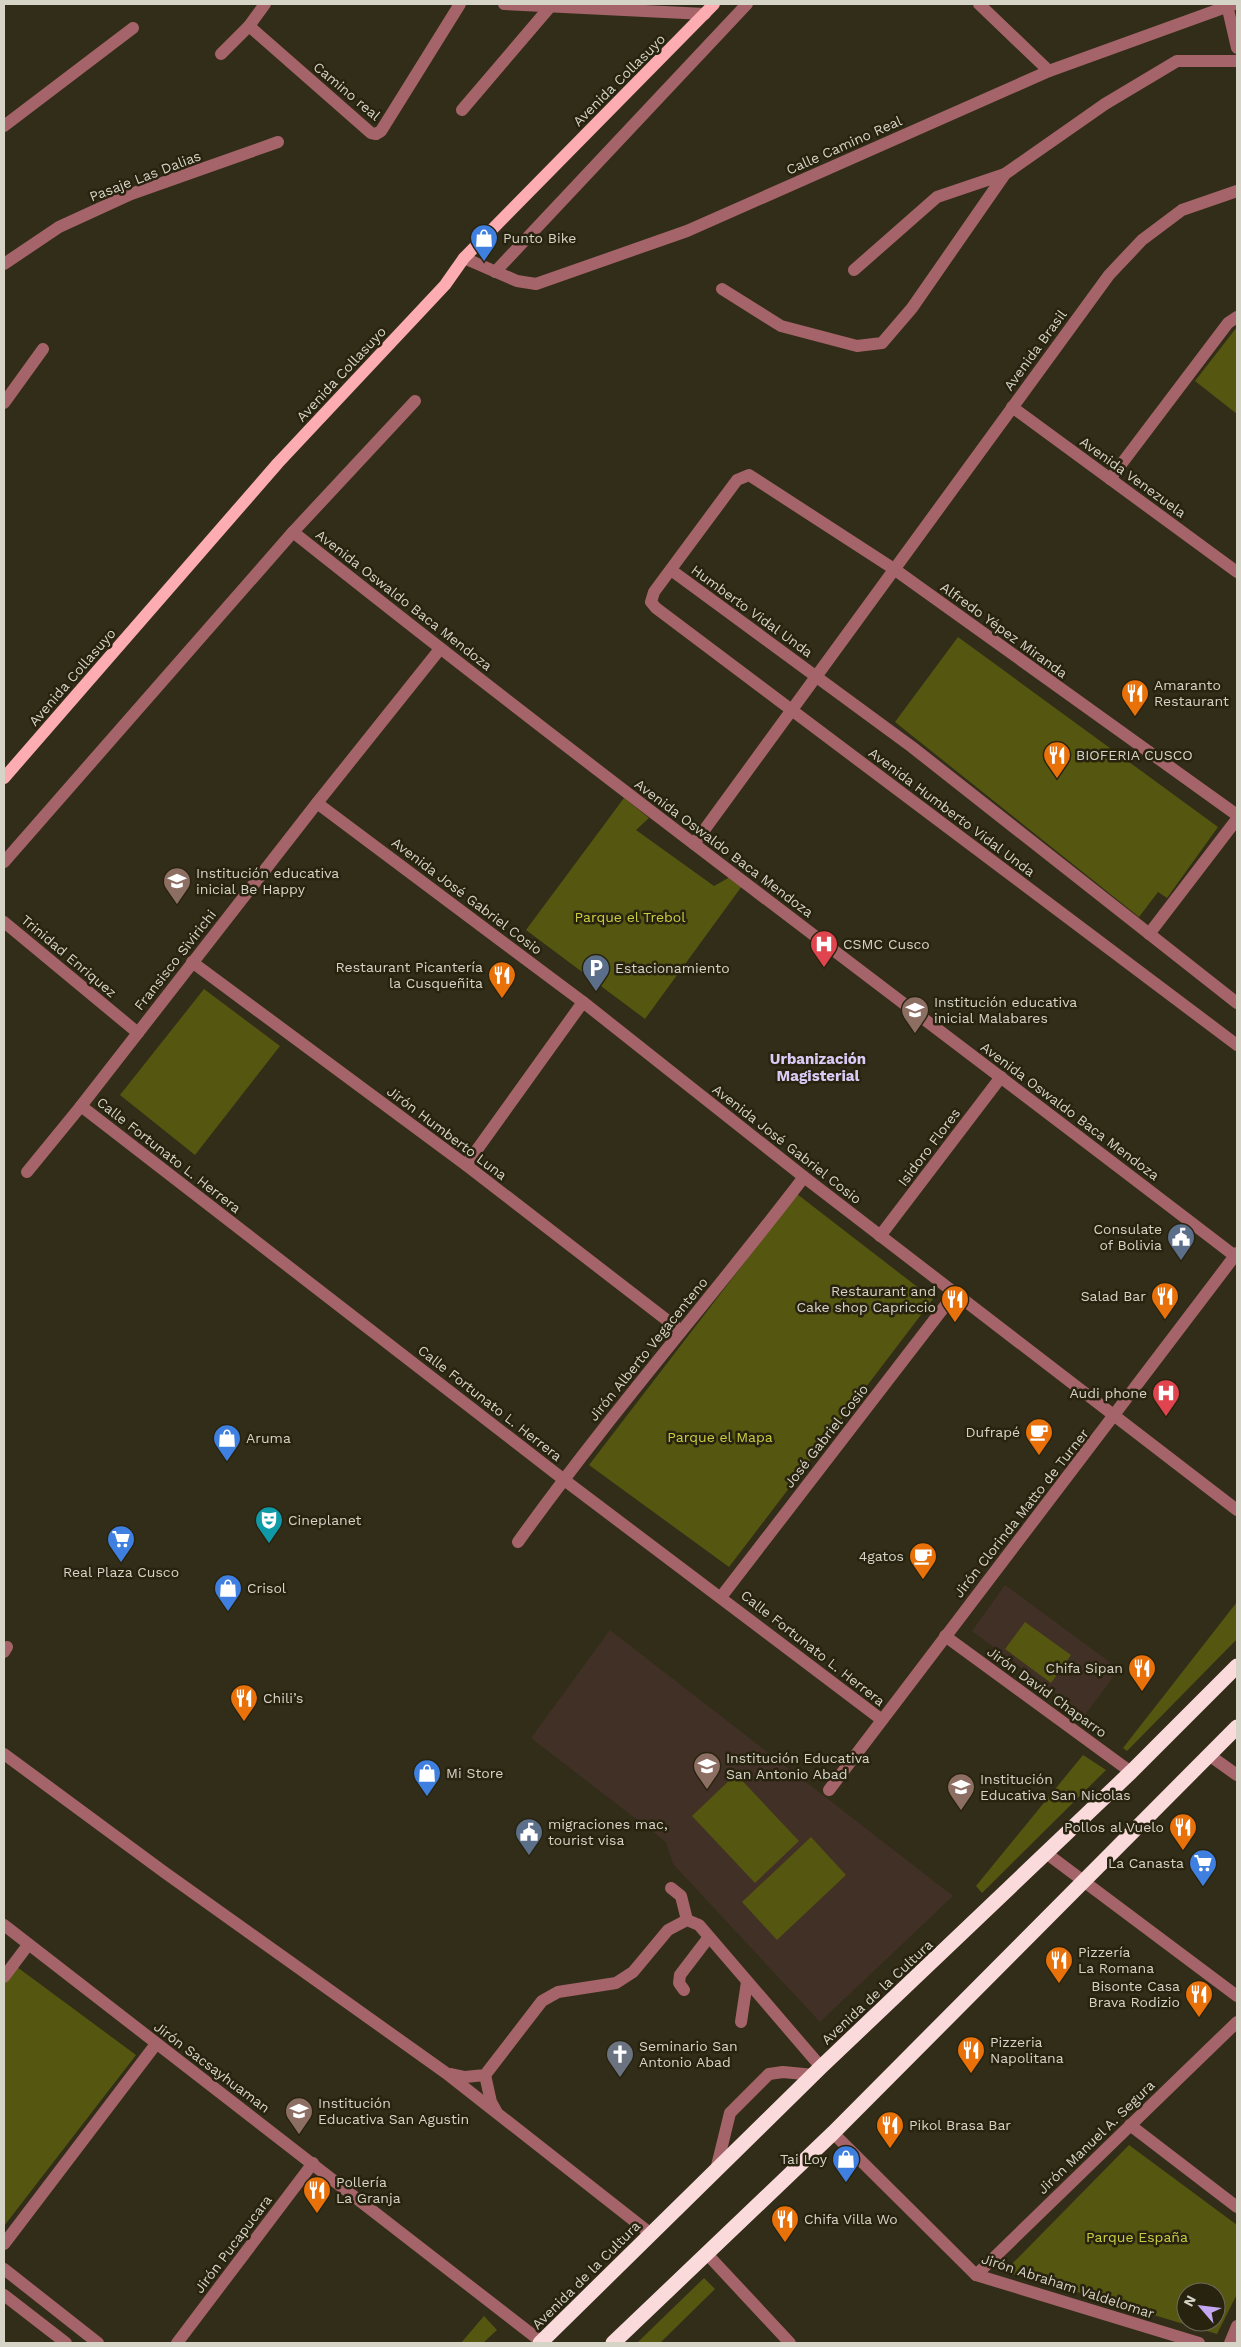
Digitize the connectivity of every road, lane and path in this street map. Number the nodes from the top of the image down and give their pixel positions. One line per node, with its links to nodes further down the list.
1 (265, 4): 10 (street)
2 (460, 4): 10 (street, Camino real)
3 (504, 4): 8 (street)
4 (714, 4): 9 (main road, Avenida Collasuyo)
5 (746, 4): 24 (street)
6 (979, 4): 15 (street)
7 (1230, 4): 12 (street); 15 (street, Calle Camino Real)
8 (549, 8): 9 (street); 16 (street)
9 (705, 14): 21 (main road, Avenida Collasuyo)
10 (249, 26): 13 (street)
11 (133, 28): 17 (street)
12 (1237, 48)
13 (221, 54)
14 (1237, 61): 19 (street)
15 (1049, 71): 24 (street, Calle Camino Real)
16 (462, 110)
17 (4, 126)
18 (278, 142): 22 (street, Pasaje Las Dalias)
19 (1005, 174): 23 (street); 25 (street)
20 (1237, 191): 30 (street, Avenida Brasil)
21 (464, 258): 24 (street, Calle Camino Real); 39 (main road, Avenida Collasuyo)
22 (4, 264)
23 (854, 270)
24 (495, 272)
25 (722, 289)
26 (1237, 317): 31 (street)
27 (43, 349): 29 (street)
28 (415, 401): 32 (street)
29 (4, 403)
30 (1012, 407): 31 (street, Avenida Venezuela); 33 (street, Avenida Brasil)
31 (1110, 479): 35 (street, Avenida Venezuela)
32 (294, 532): 36 (street, Avenida Oswaldo Baca Mendoza); 44 (street)
33 (894, 569): 34 (street, Alfredo Yépez Miranda); 37 (street, Avenida Brasil); 41 (street, Alfredo Yépez Miranda)
34 (671, 570): 37 (street, Humberto Vidal Unda); 38 (street, Avenida Humberto Vidal Unda)
35 (1237, 572)
36 (440, 649): 40 (street, Fransisco Sivirichi); 43 (street, Avenida Oswaldo Baca Mendoza)
37 (816, 676): 38 (street, Avenida Brasil); 46 (street, Avenida Humberto Vidal Unda)
38 (791, 710): 43 (street, Avenida Brasil); 51 (street, Avenida Humberto Vidal Unda)
39 (4, 778)
40 (317, 803): 47 (street, Fransisco Sivirichi); 48 (street, Avenida José Gabriel Cosio)
41 (1237, 815)
42 (1237, 819): 46 (street)
43 (694, 844): 52 (street, Avenida Oswaldo Baca Mendoza)
44 (4, 862)
45 (4, 922): 50 (street, Trinidad Enriquez)
46 (1149, 934): 49 (street, Avenida Humberto Vidal Unda)
47 (192, 962): 50 (street, Fransisco Sivirichi); 54 (street, Jirón Humberto Luna)
48 (583, 1002): 54 (street); 56 (street, Avenida José Gabriel Cosio)
49 (1237, 1003)
50 (138, 1033): 53 (street, Fransisco Sivirichi)
51 (1237, 1045)
52 (1001, 1077): 57 (street, Isidoro Flores); 58 (street, Avenida Oswaldo Baca Mendoza)
53 (81, 1106): 55 (street, Fransisco Sivirichi); 62 (street, Calle Fortunato L. Herrera)
54 (466, 1165): 60 (street, Jirón Humberto Luna)
55 (28, 1172)
56 (804, 1177): 57 (street, Avenida José Gabriel Cosio); 60 (street, Jirón Alberto Vegacenteno)
57 (880, 1236): 59 (street, Avenida José Gabriel Cosio)
58 (1236, 1255): 61 (street, Jirón Clorinda Matto de Turner)
59 (955, 1293): 61 (street, Avenida José Gabriel Cosio); 65 (street, José Gabriel Cosio)
60 (681, 1331): 62 (street, Jirón Alberto Vegacenteno)
61 (1115, 1416): 63 (street, Avenida José Gabriel Cosio); 66 (street, Jirón Clorinda Matto de Turner)
62 (563, 1479): 64 (street, Jirón Alberto Vegacenteno); 65 (street, Calle Fortunato L. Herrera)
63 (1237, 1510)
64 (518, 1542)
65 (721, 1596): 68 (street, Calle Fortunato L. Herrera)
66 (945, 1636): 68 (street, Jirón Clorinda Matto de Turner); 72 (street, Jirón David Chaparro)
67 (1237, 1666): 72 (highway, Avenida de la Cultura)
68 (882, 1720): 74 (street, Jirón Clorinda Matto de Turner)
69 (1237, 1727): 71 (highway)
70 (4, 1754): 90 (street)
71 (1210, 1755): 73 (street); 76 (highway)
72 (1131, 1772): 75 (highway, Avenida de la Cultura)
73 (1237, 1775)
74 (829, 1790)
75 (1046, 1852): 76 (street); 89 (highway, Avenida de la Cultura)
76 (1085, 1882): 85 (street); 94 (highway)
77 (671, 1888): 78 (street)
78 (687, 1920): 80 (street); 91 (street)
79 (4, 1925): 81 (street, Jirón Sacsayhuaman)
80 (709, 1937): 83 (street); 84 (street)
81 (28, 1945): 82 (street); 88 (street, Jirón Sacsayhuaman)
82 (4, 1977)
83 (747, 1982): 86 (street); 89 (street)
84 (684, 1990)
85 (1237, 1996)
86 (741, 2022)
87 (1237, 2022): 93 (street, Jirón Manuel A. Segura)
88 (156, 2044): 95 (street, Jirón Sacsayhuaman); 99 (street)
89 (817, 2071): 96 (highway, Avenida de la Cultura); 96 (street)
90 (446, 2073): 91 (street); 92 (street)
91 (485, 2075): 92 (street)
92 (498, 2114): 98 (street)
93 (1130, 2126): 97 (street); 102 (street, Jirón Manuel A. Segura)
94 (833, 2133): 100 (highway); 102 (street, Jirón Abraham Valdelomar)
95 (313, 2163): 107 (street, Jirón Pucapucara); 108 (street, Jirón Sacsayhuaman)
96 (716, 2170): 98 (highway, Avenida de la Cultura)
97 (1237, 2207)
98 (650, 2234): 108 (highway, Avenida de la Cultura)
99 (4, 2244)
100 (708, 2254): 109 (highway); 110 (street)
101 (4, 2269): 106 (street)
102 (976, 2275): 111 (street, Jirón Abraham Valdelomar)
103 (4, 2295): 105 (street)
104 (1237, 2326): 112 (street)
105 (66, 2343)
106 (98, 2343)
107 (177, 2343)
108 (542, 2343)
109 (613, 2343)
110 (790, 2343)
111 (1198, 2343)
112 (1230, 2343)

